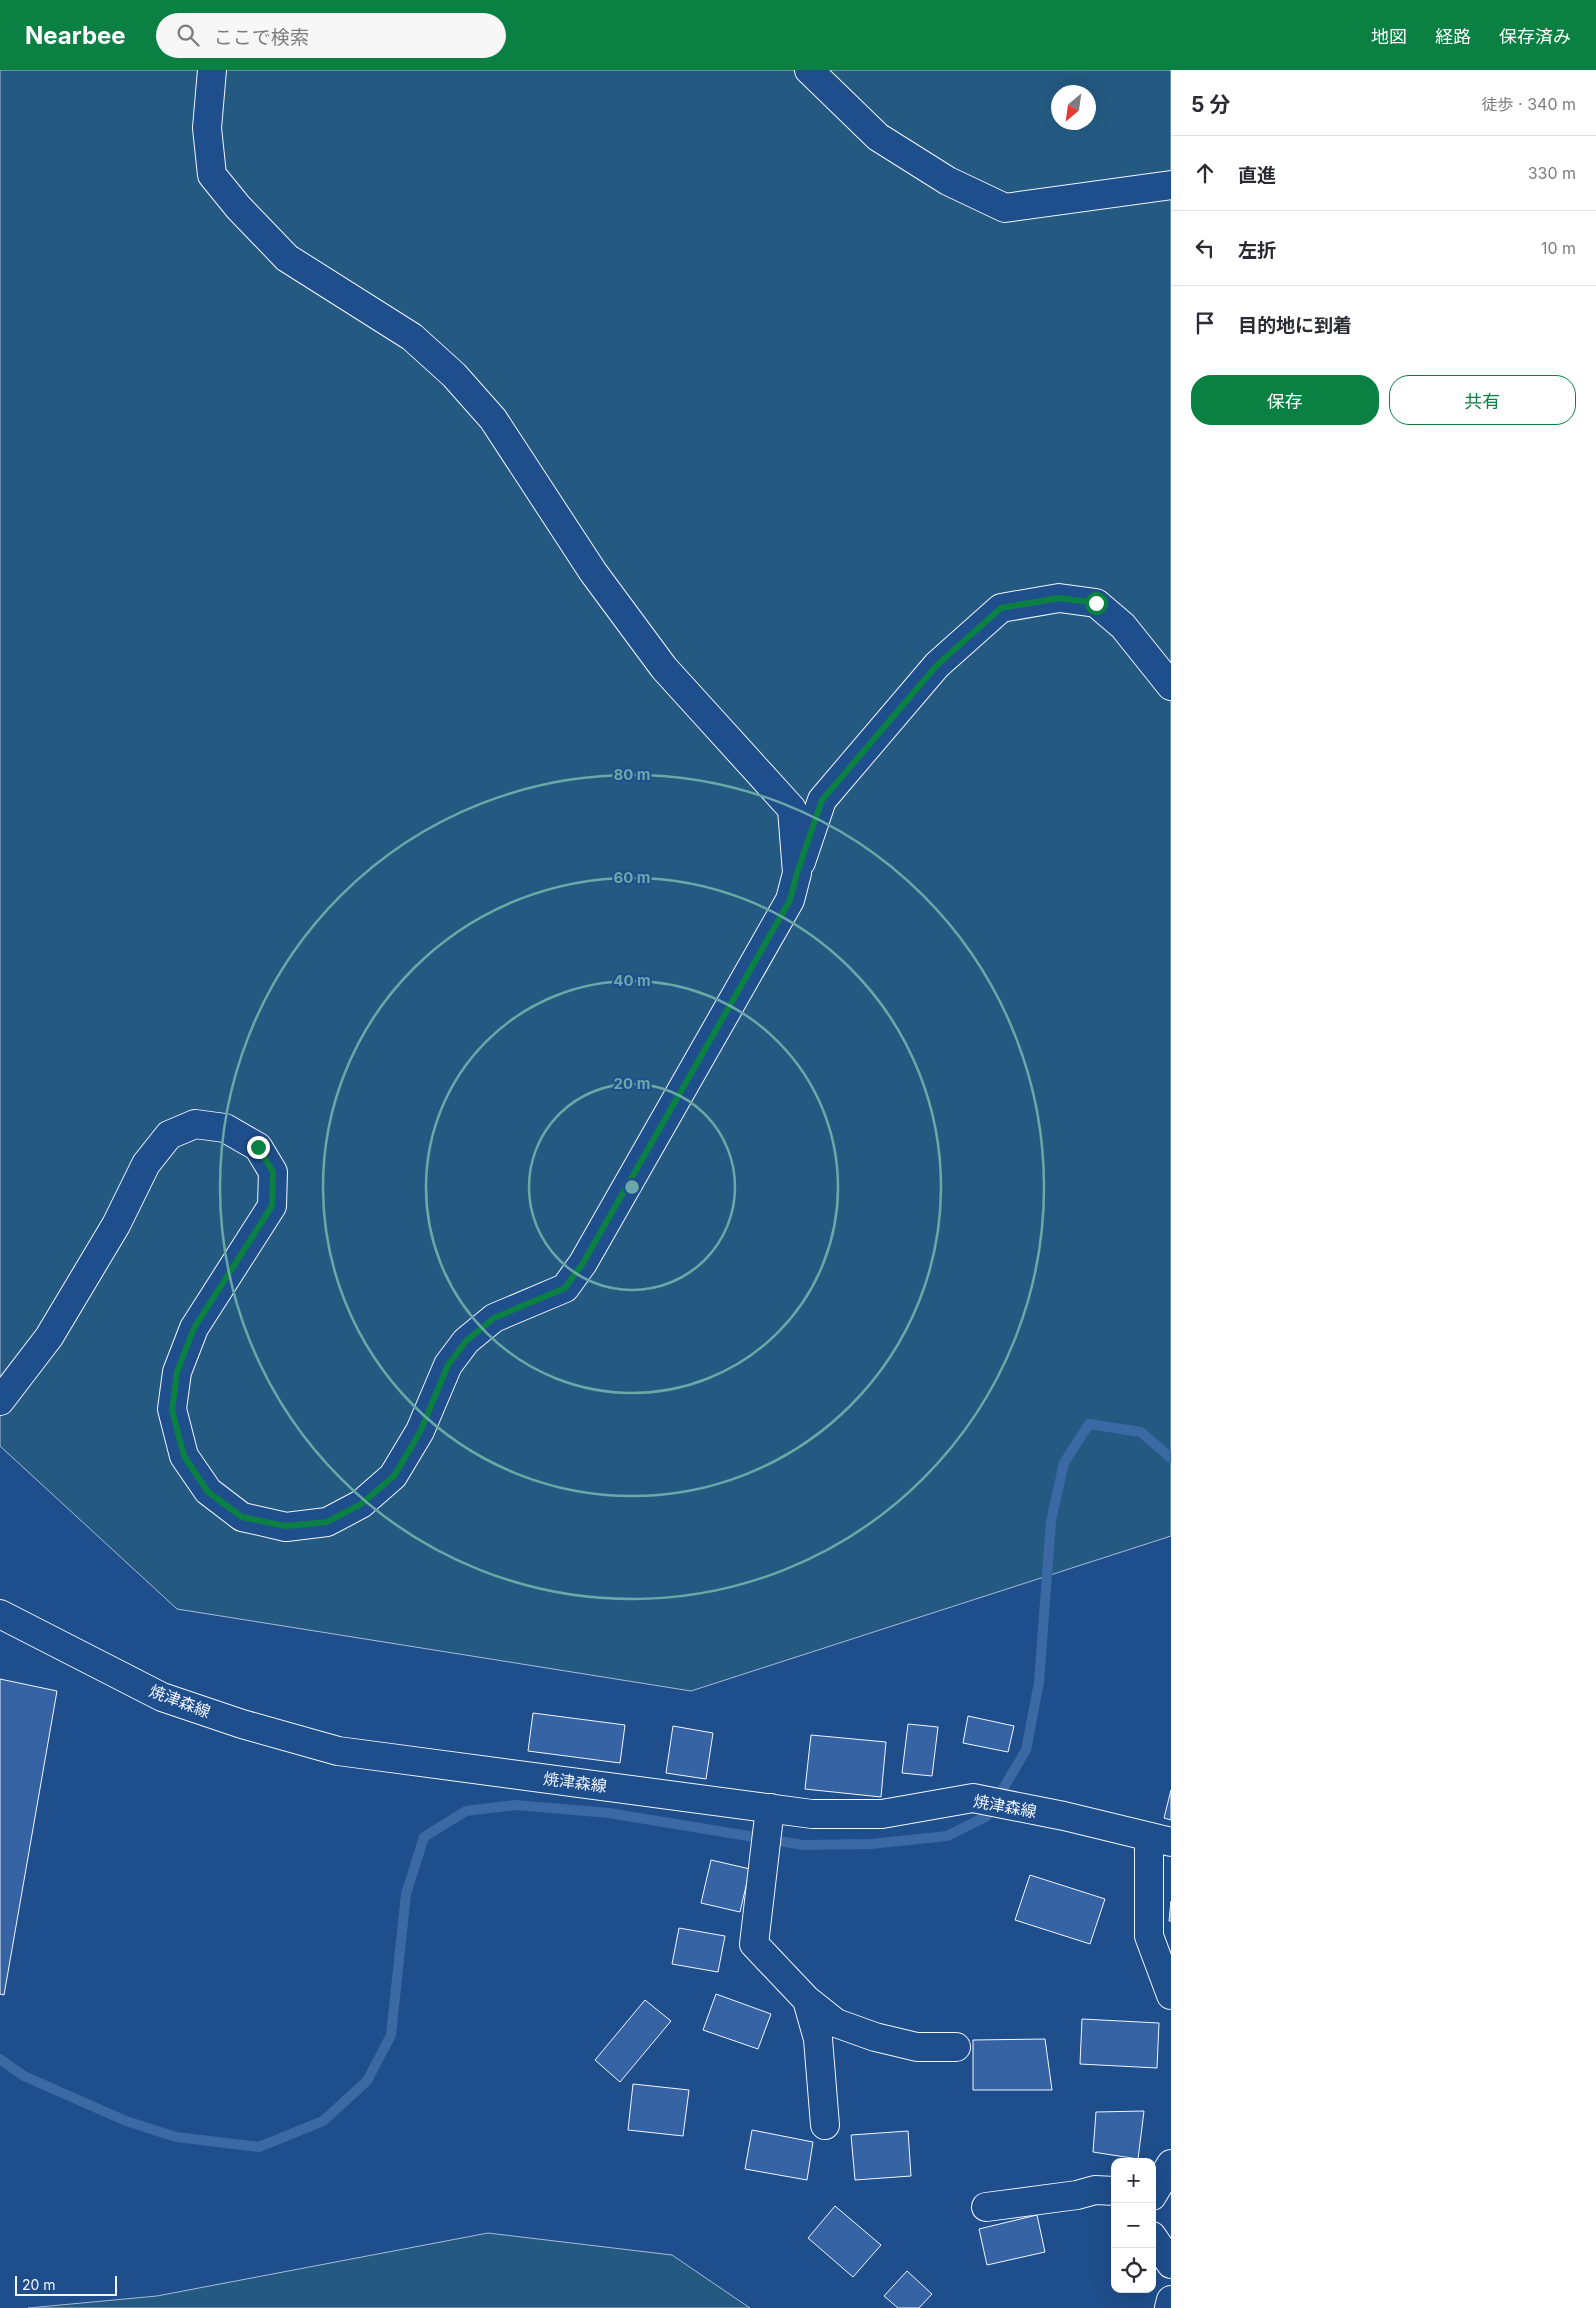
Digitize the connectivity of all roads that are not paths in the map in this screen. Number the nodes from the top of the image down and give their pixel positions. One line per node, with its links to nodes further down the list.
1 (212, 70): 5 (street)
2 (809, 70): 3 (street)
3 (1171, 185)
4 (1171, 686): 5 (street)
5 (797, 873): 6 (street)
6 (0, 1402)
7 (0, 1614): 8 (street, 焼津森線)
8 (770, 1808): 9 (street, 焼津森線); 11 (street)
9 (1160, 1839): 10 (street)
10 (1171, 1995)
11 (807, 2000): 12 (street); 13 (street)
12 (956, 2047)
13 (825, 2125)
14 (1171, 2164): 15 (street)
15 (1156, 2189)
16 (1111, 2191): 17 (street)
17 (986, 2207)
18 (1156, 2242): 19 (street)
19 (1171, 2264)
20 (1171, 2300): 21 (street)
21 (1169, 2308)

